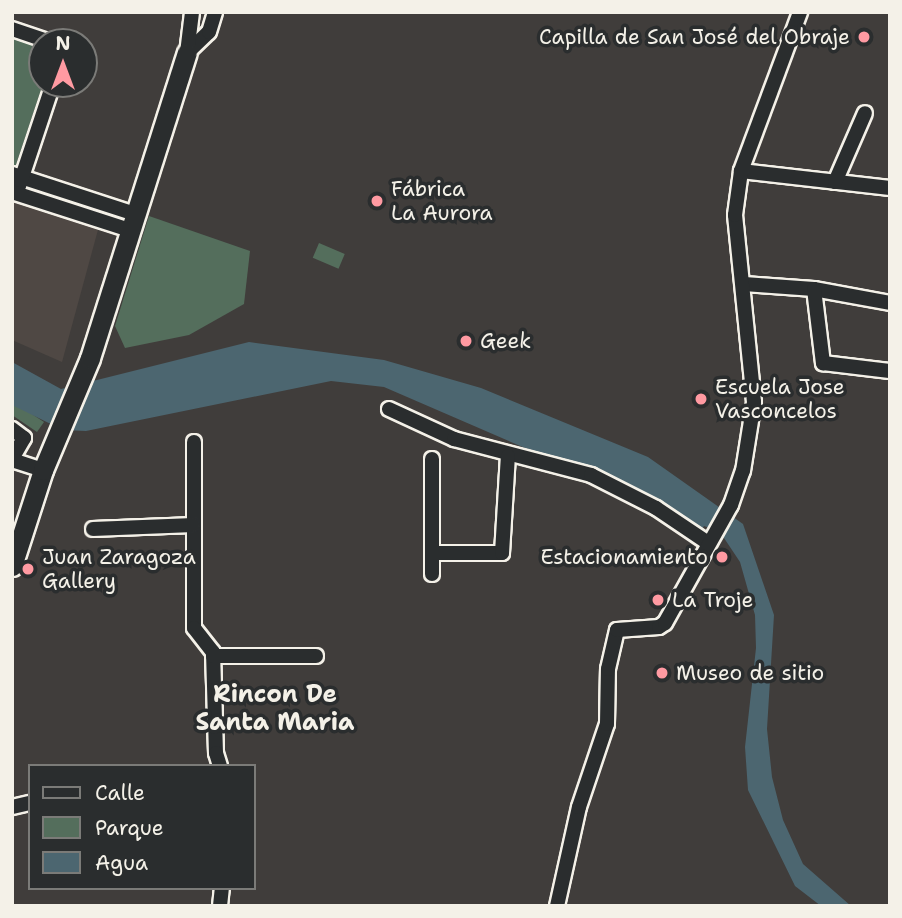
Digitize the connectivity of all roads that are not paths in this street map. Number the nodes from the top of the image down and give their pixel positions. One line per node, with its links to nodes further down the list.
1 (192, 12): 4 (street)
2 (215, 12): 4 (street)
3 (800, 12): 7 (street)
4 (187, 53): 12 (main road)
5 (47, 98): 8 (street)
6 (865, 113): 9 (street)
7 (741, 171): 9 (street); 13 (street)
8 (17, 175): 11 (street); 12 (street)
9 (835, 182): 10 (street)
10 (890, 188)
11 (15, 193): 12 (street)
12 (133, 222): 23 (main road)
13 (744, 284): 14 (street); 27 (street)
14 (814, 289): 15 (street); 16 (street)
15 (890, 303)
16 (890, 371)
17 (389, 409): 20 (street)
18 (12, 429): 22 (street)
19 (194, 442): 24 (street)
20 (508, 456): 27 (street); 28 (street)
21 (432, 459): 28 (street)
22 (12, 460): 23 (street)
23 (43, 470): 26 (main road)
24 (192, 526): 25 (street); 31 (street)
25 (93, 528)
26 (18, 529): 29 (main road)
27 (709, 541): 34 (street)
28 (432, 553): 30 (street)
29 (12, 566)
30 (432, 573)
31 (214, 656): 32 (street); 33 (street)
32 (316, 656)
33 (220, 764)
34 (557, 906)

